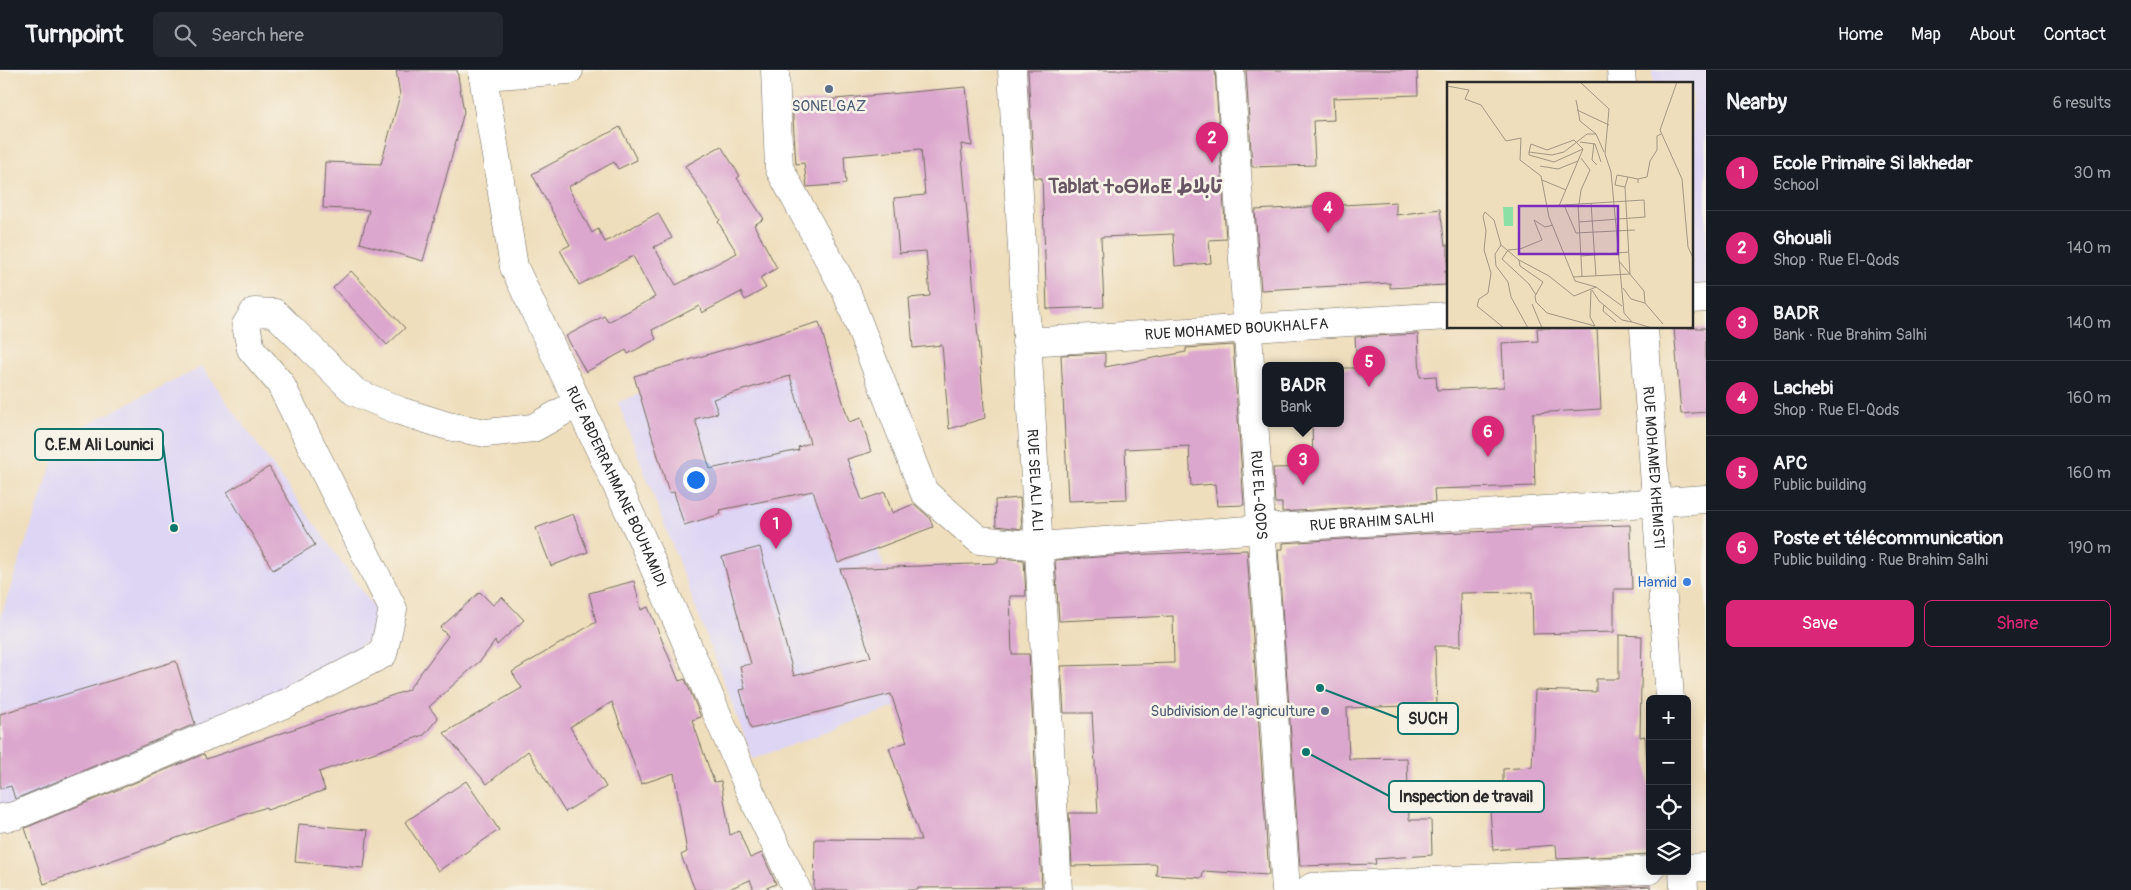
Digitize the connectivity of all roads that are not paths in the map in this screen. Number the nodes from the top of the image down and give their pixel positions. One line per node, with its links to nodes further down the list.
1 (569, 70): 5 (street)
2 (775, 70): 14 (street, RUE BRAHIM SALHI)
3 (1012, 70): 9 (street, RUE SELALI ALI)
4 (1230, 70): 7 (street, RUE EL-QODS)
5 (482, 73): 10 (street, RUE ABDERRAHMANE BOUHAMIDI)
6 (1447, 316): 7 (street, RUE MOHAMED BOUKHALFA)
7 (1248, 329): 9 (street, RUE MOHAMED BOUKHALFA); 13 (street, RUE EL-QODS)
8 (1644, 329): 12 (street, RUE MOHAMED KHEMISTI)
9 (1026, 342): 14 (street, RUE SELALI ALI)
10 (578, 403): 16 (street); 21 (street, RUE ABDERRAHMANE BOUHAMIDI)
11 (1706, 500): 12 (street, RUE BRAHIM SALHI)
12 (1656, 502): 13 (street, RUE BRAHIM SALHI); 15 (street, RUE MOHAMED KHEMISTI)
13 (1261, 529): 14 (street, RUE BRAHIM SALHI); 23 (street, RUE EL-QODS)
14 (1039, 546): 22 (street, RUE SELALI ALI)
15 (1670, 695)
16 (0, 818)
17 (1706, 867): 18 (street)
18 (1691, 868)
19 (1646, 870): 24 (street)
20 (1683, 875): 25 (street)
21 (797, 890)
22 (1058, 890)
23 (1286, 890)
24 (1308, 890)
25 (1684, 890)

